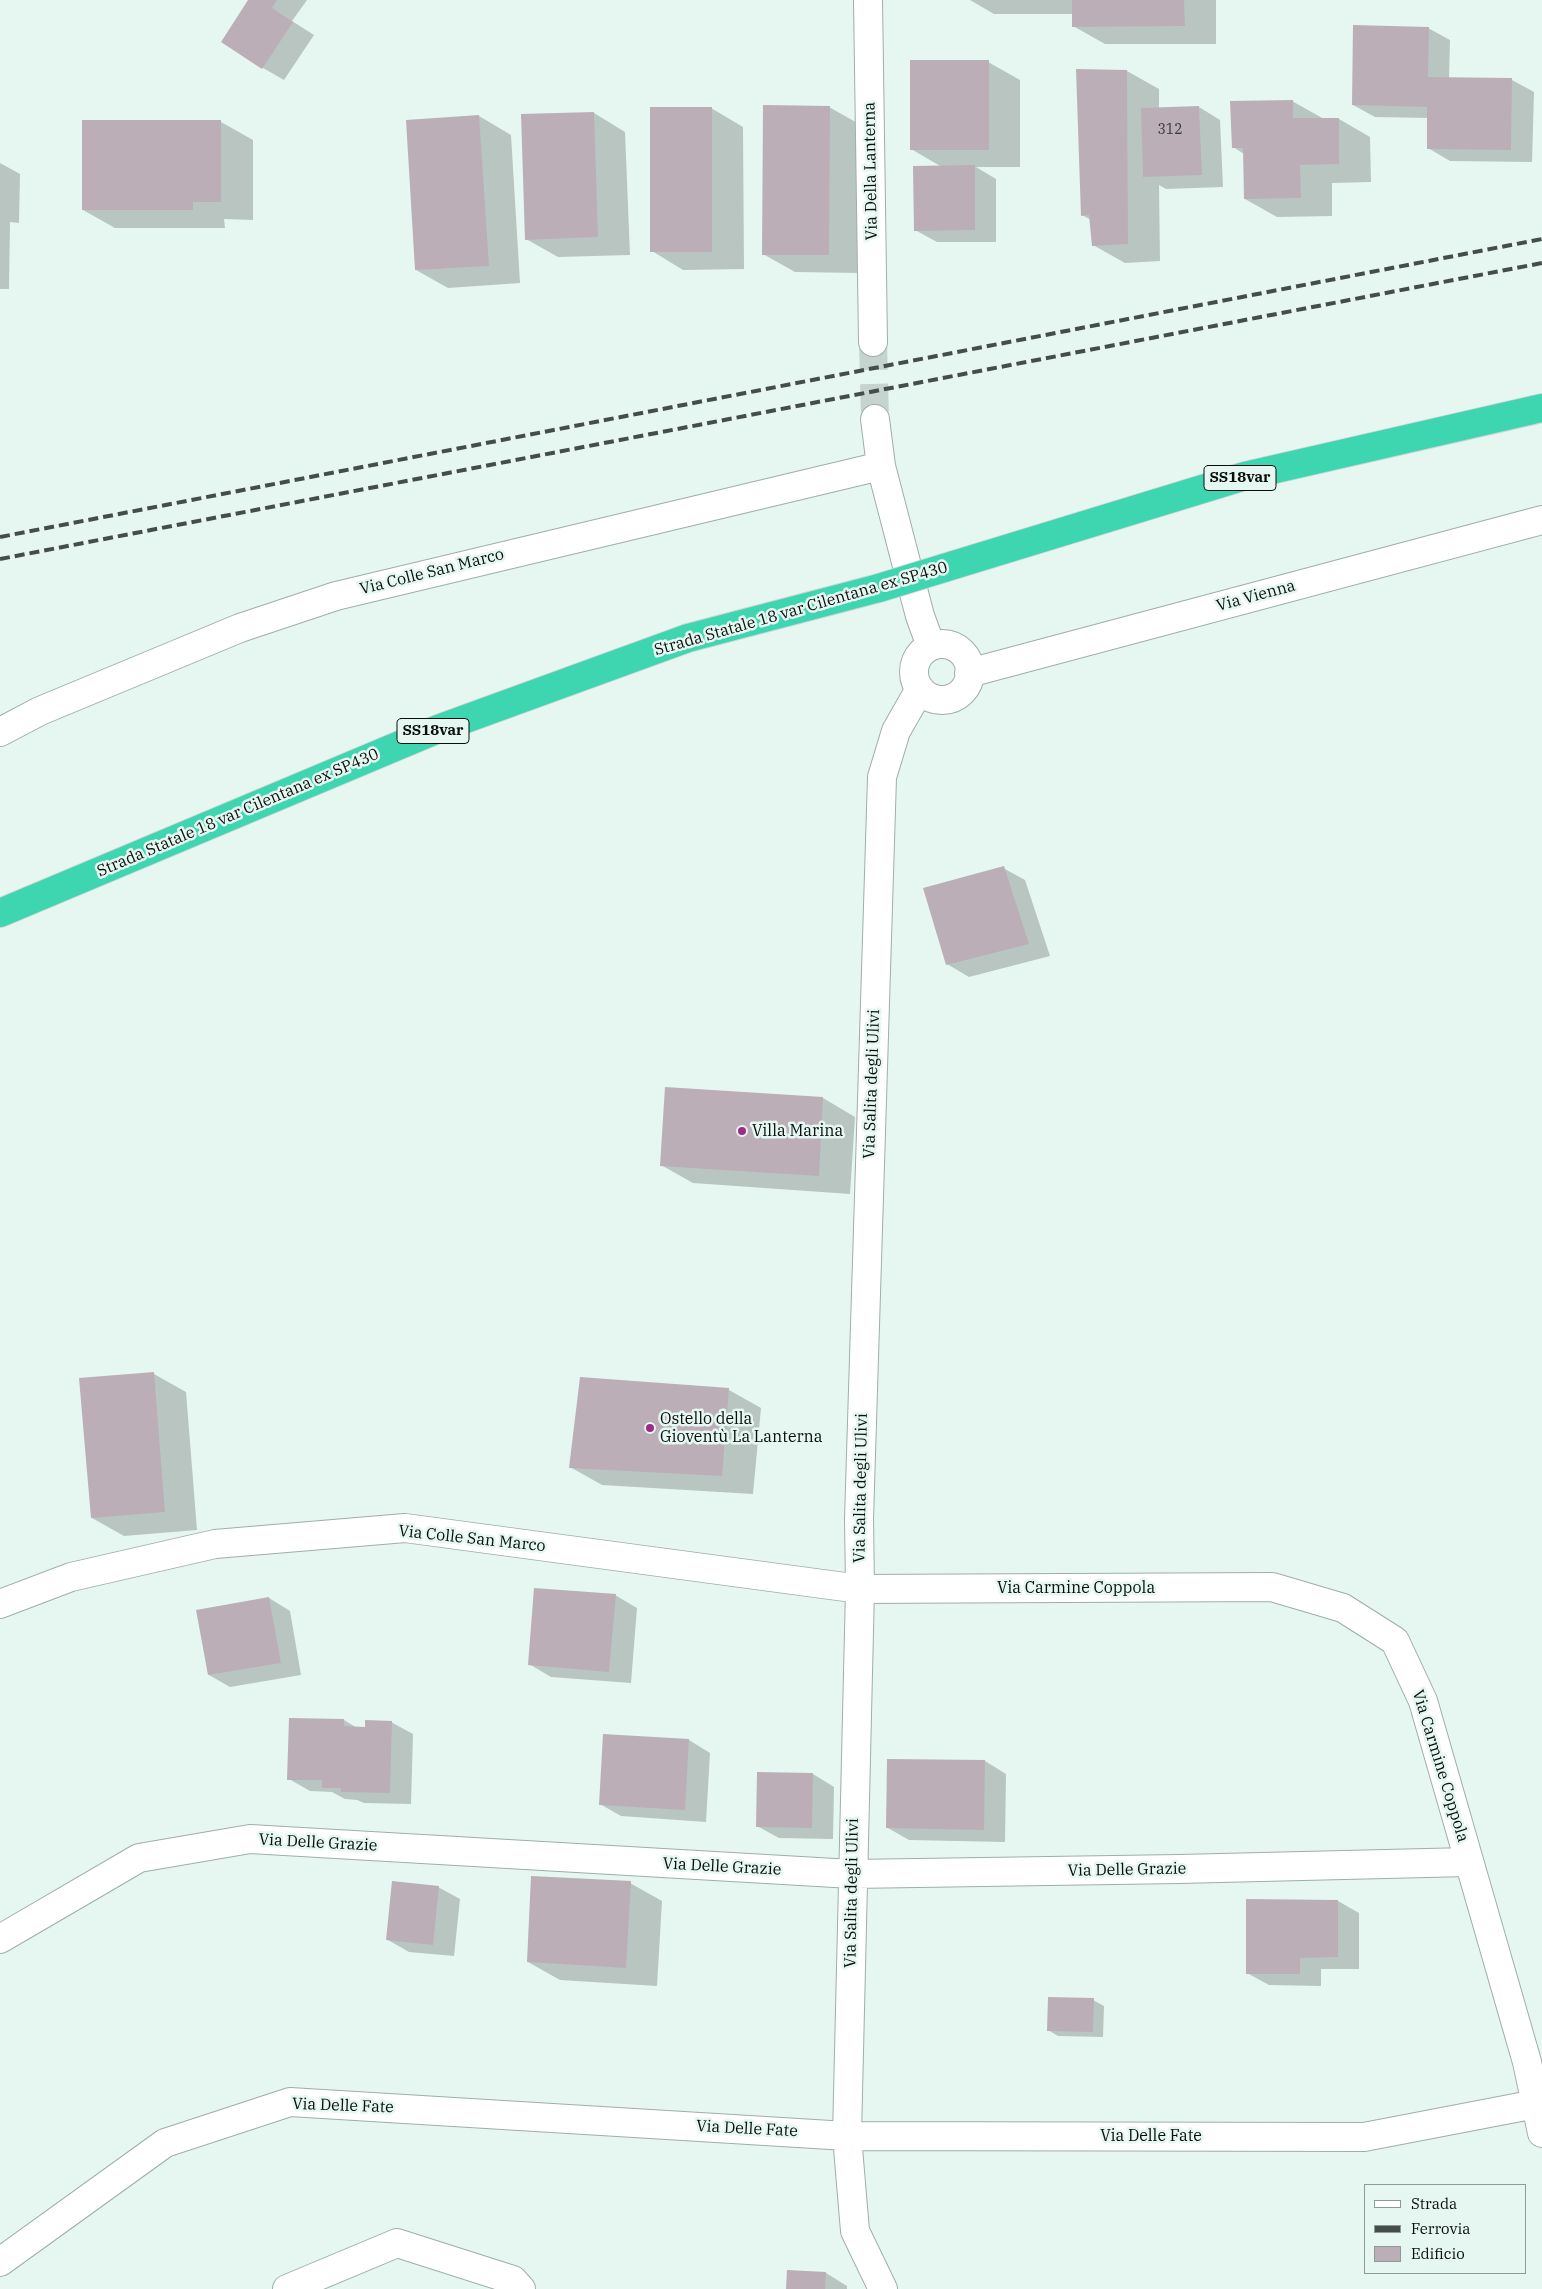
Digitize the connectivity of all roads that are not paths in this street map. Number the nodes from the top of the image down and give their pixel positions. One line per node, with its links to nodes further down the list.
1 (868, 0): 2 (street, Via Della Lanterna)
2 (873, 342)
3 (1542, 408): 11 (highway, Strada Statale 18 var Cilentana ex SP430 / SS18var, bridge)
4 (875, 419): 5 (street)
5 (881, 466): 7 (street); 10 (street, Via Colle San Marco)
6 (1542, 520): 8 (street, Via Vienna)
7 (931, 646): 8 (street); 9 (street)
8 (969, 673): 9 (street)
9 (920, 689): 12 (street, Via Salita degli Ulivi)
10 (0, 732)
11 (0, 913)
12 (860, 1589): 13 (street, Via Colle San Marco); 14 (street, Via Carmine Coppola); 15 (street, Via Salita degli Ulivi)
13 (0, 1604)
14 (1468, 1862): 15 (street, Via Delle Grazie); 17 (street, Via Carmine Coppola)
15 (852, 1874): 16 (street, Via Delle Grazie); 19 (street, Via Salita degli Ulivi)
16 (0, 1939)
17 (1536, 2104): 18 (street, Via Carmine Coppola); 19 (street, Via Delle Fate)
18 (1542, 2133)
19 (847, 2136): 20 (street, Via Delle Fate); 23 (street, Via Salita degli Ulivi)
20 (0, 2262)
21 (287, 2289): 22 (street)
22 (521, 2289)
23 (883, 2289)

